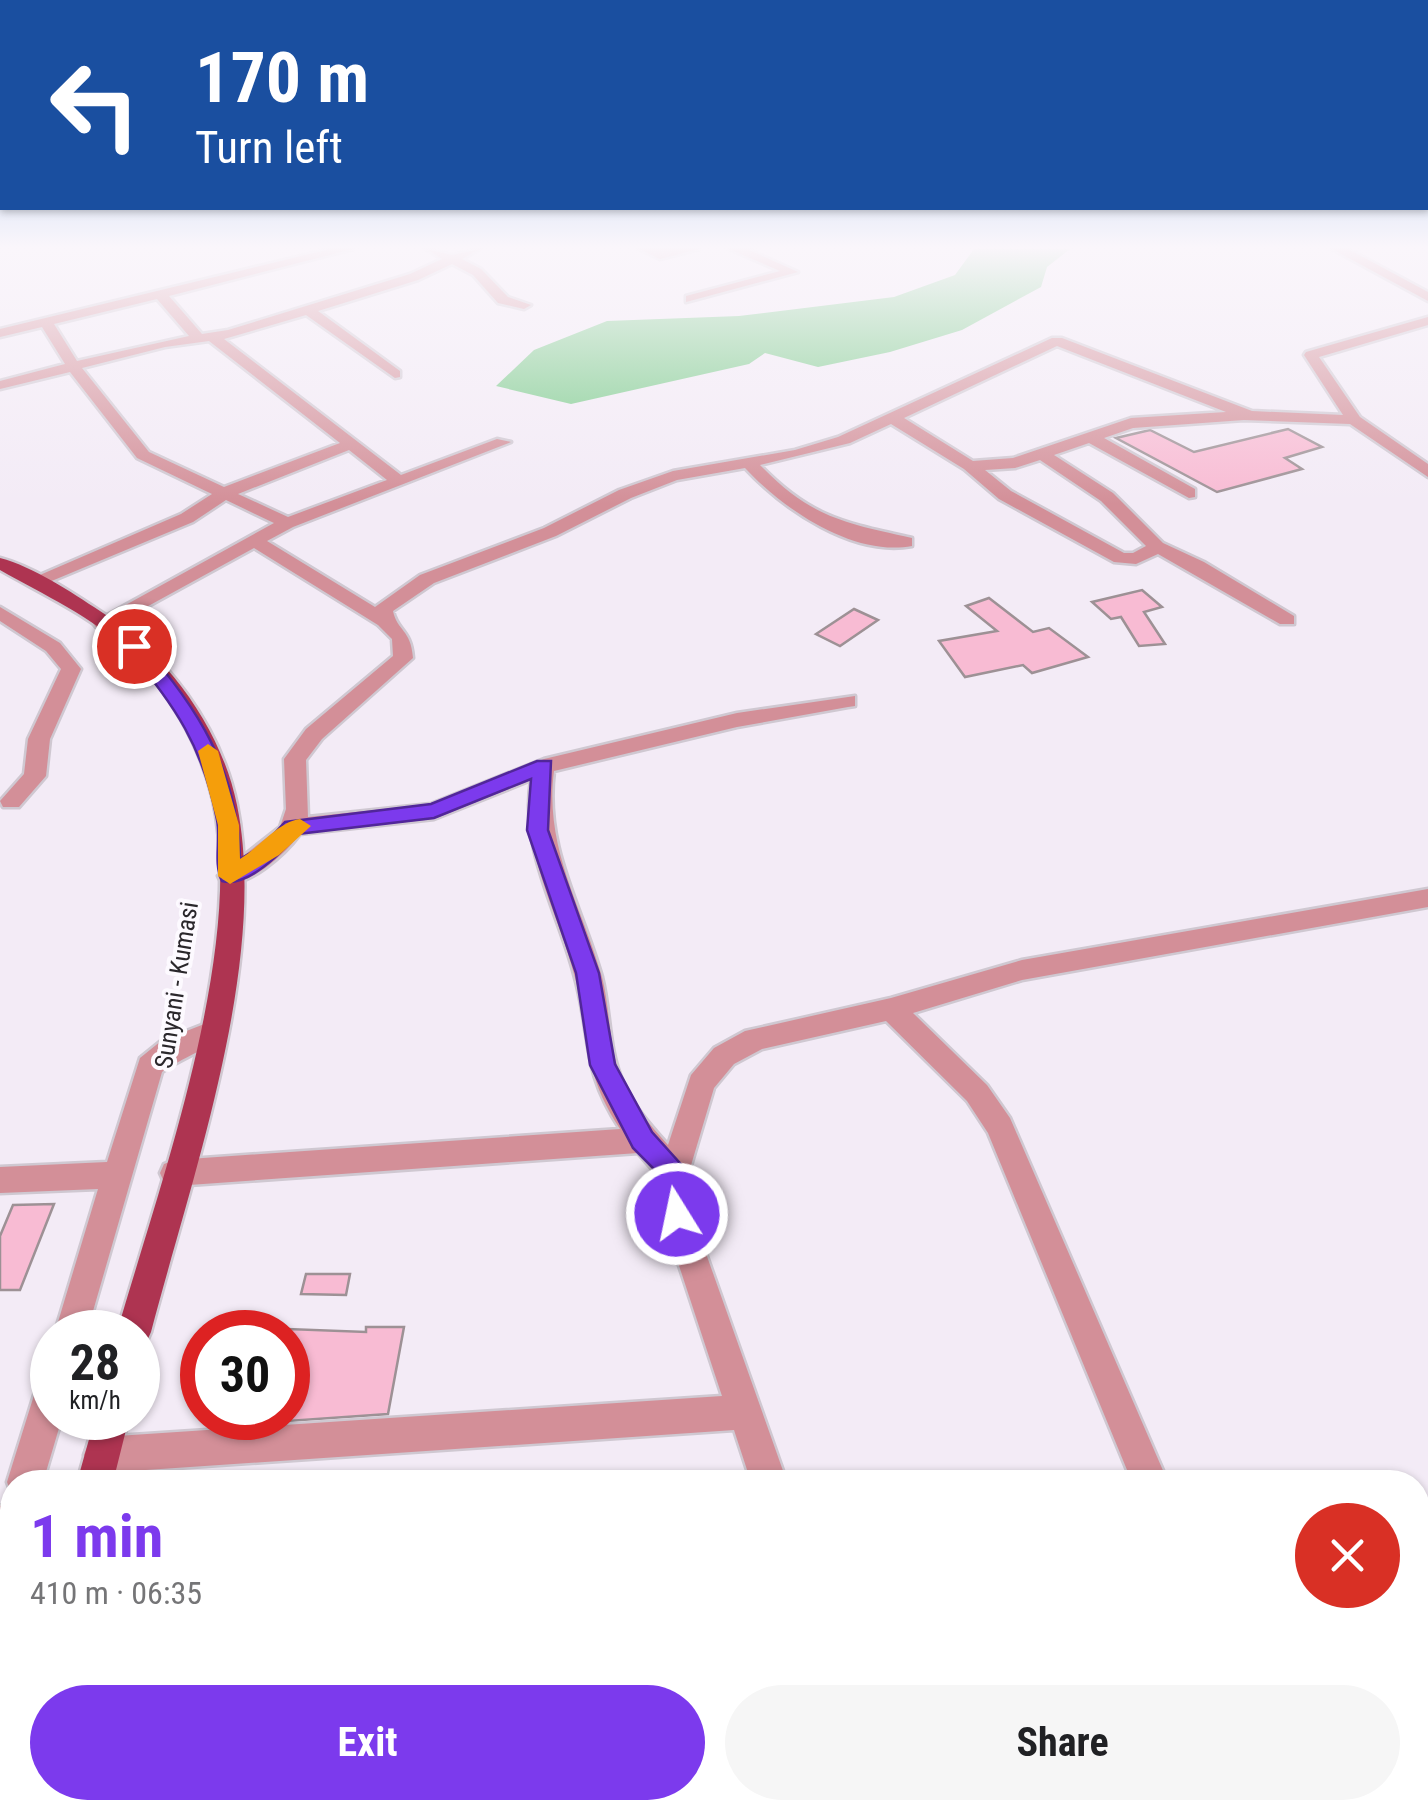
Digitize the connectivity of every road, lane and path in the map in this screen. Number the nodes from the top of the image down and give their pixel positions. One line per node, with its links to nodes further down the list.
1 (53, 334): 7 (street)
2 (202, 334): 6 (street)
3 (222, 334): 6 (street)
4 (341, 334): 8 (street)
5 (1380, 334): 12 (street)
6 (206, 338): 7 (street); 15 (street)
7 (73, 366): 9 (street); 23 (street)
8 (395, 374)
9 (0, 385)
10 (1249, 415): 11 (street); 12 (street); 13 (street)
11 (892, 418): 19 (street); 20 (street)
12 (1354, 420): 18 (street)
13 (1090, 437): 16 (street); 24 (street)
14 (503, 442): 22 (street)
15 (350, 444): 22 (street); 23 (street)
16 (1042, 454): 20 (street); 28 (street)
17 (1428, 458): 18 (street)
18 (1410, 459): 21 (street)
19 (748, 462): 27 (street); 32 (street)
20 (970, 466): 28 (street)
21 (1428, 472)
22 (398, 480): 25 (street)
23 (226, 492): 25 (street); 29 (street)
24 (1189, 493)
25 (286, 523): 26 (street)
26 (254, 541): 32 (street); 33 (street)
27 (906, 542)
28 (1157, 548): 31 (street)
29 (12, 572): 33 (main road, Sunyani - Kumasi)
30 (0, 613): 36 (street)
31 (1287, 620)
32 (385, 621): 37 (street)
33 (103, 623): 38 (main road, Sunyani - Kumasi)
34 (848, 701): 35 (street)
35 (544, 766): 37 (street); 42 (street)
36 (11, 802)
37 (292, 827): 38 (street)
38 (230, 876): 41 (main road, Sunyani - Kumasi)
39 (1428, 898): 40 (street)
40 (892, 1009): 43 (street); 55 (street)
41 (212, 1032): 44 (main road, Sunyani - Kumasi); 45 (street)
42 (643, 1140): 43 (street); 44 (street)
43 (674, 1172): 49 (street)
44 (175, 1173): 48 (main road, Sunyani - Kumasi)
45 (115, 1175): 46 (street); 47 (street)
46 (0, 1180)
47 (77, 1310)
48 (140, 1310)
49 (745, 1412): 52 (street); 54 (street)
50 (37, 1440): 53 (street)
51 (106, 1440): 52 (main road)
52 (99, 1469)
53 (28, 1470)
54 (764, 1470)
55 (1145, 1470)

